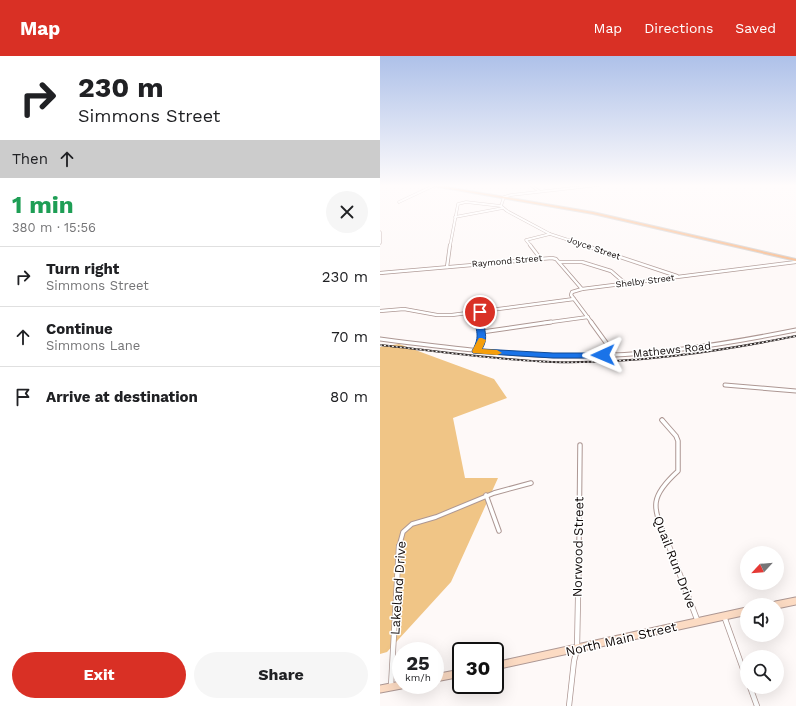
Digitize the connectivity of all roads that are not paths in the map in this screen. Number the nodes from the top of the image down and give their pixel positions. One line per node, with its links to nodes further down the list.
1 (463, 215): 4 (street)
2 (516, 215): 6 (street, Joyce Street)
3 (604, 215): 9 (main road)
4 (455, 217): 11 (street)
5 (380, 232): 7 (street)
6 (550, 234): 8 (street); 13 (street, Joyce Street)
7 (380, 243)
8 (540, 258): 10 (street, Raymond Street); 11 (street, Raymond Street)
9 (796, 261): 13 (street, Shelby Street)
10 (559, 262): 14 (street, Raymond Street); 15 (street)
11 (447, 267): 12 (street, Raymond Street)
12 (380, 273)
13 (678, 277): 14 (street, Shelby Street)
14 (626, 284): 15 (street, Shelby Street)
15 (582, 289): 16 (street)
16 (574, 300): 18 (street); 19 (street)
17 (380, 311): 18 (street)
18 (480, 312): 21 (street)
19 (588, 317): 21 (street); 24 (street)
20 (796, 330): 24 (street, Mathews Road)
21 (482, 332): 23 (street)
22 (380, 340): 23 (street, Mathews Road)
23 (476, 351): 24 (street, Mathews Road)
24 (615, 355)
25 (725, 385): 26 (street)
26 (796, 391)
27 (662, 420): 36 (street, Quail Run Drive)
28 (580, 445): 37 (street, Norwood Street)
29 (531, 483): 30 (street, Lakeland Drive)
30 (486, 495): 31 (street); 40 (street, Lakeland Drive)
31 (500, 531)
32 (796, 601): 33 (street)
33 (784, 603)
34 (740, 613): 35 (street, North Main Street)
35 (724, 616): 36 (street, North Main Street); 38 (street)
36 (698, 622): 37 (street, North Main Street)
37 (577, 649): 39 (street, North Main Street); 43 (street, Norwood Street)
38 (740, 661)
39 (504, 664)
40 (391, 686): 41 (street)
41 (380, 689)
42 (753, 694): 44 (street)
43 (569, 706)
44 (757, 706)

